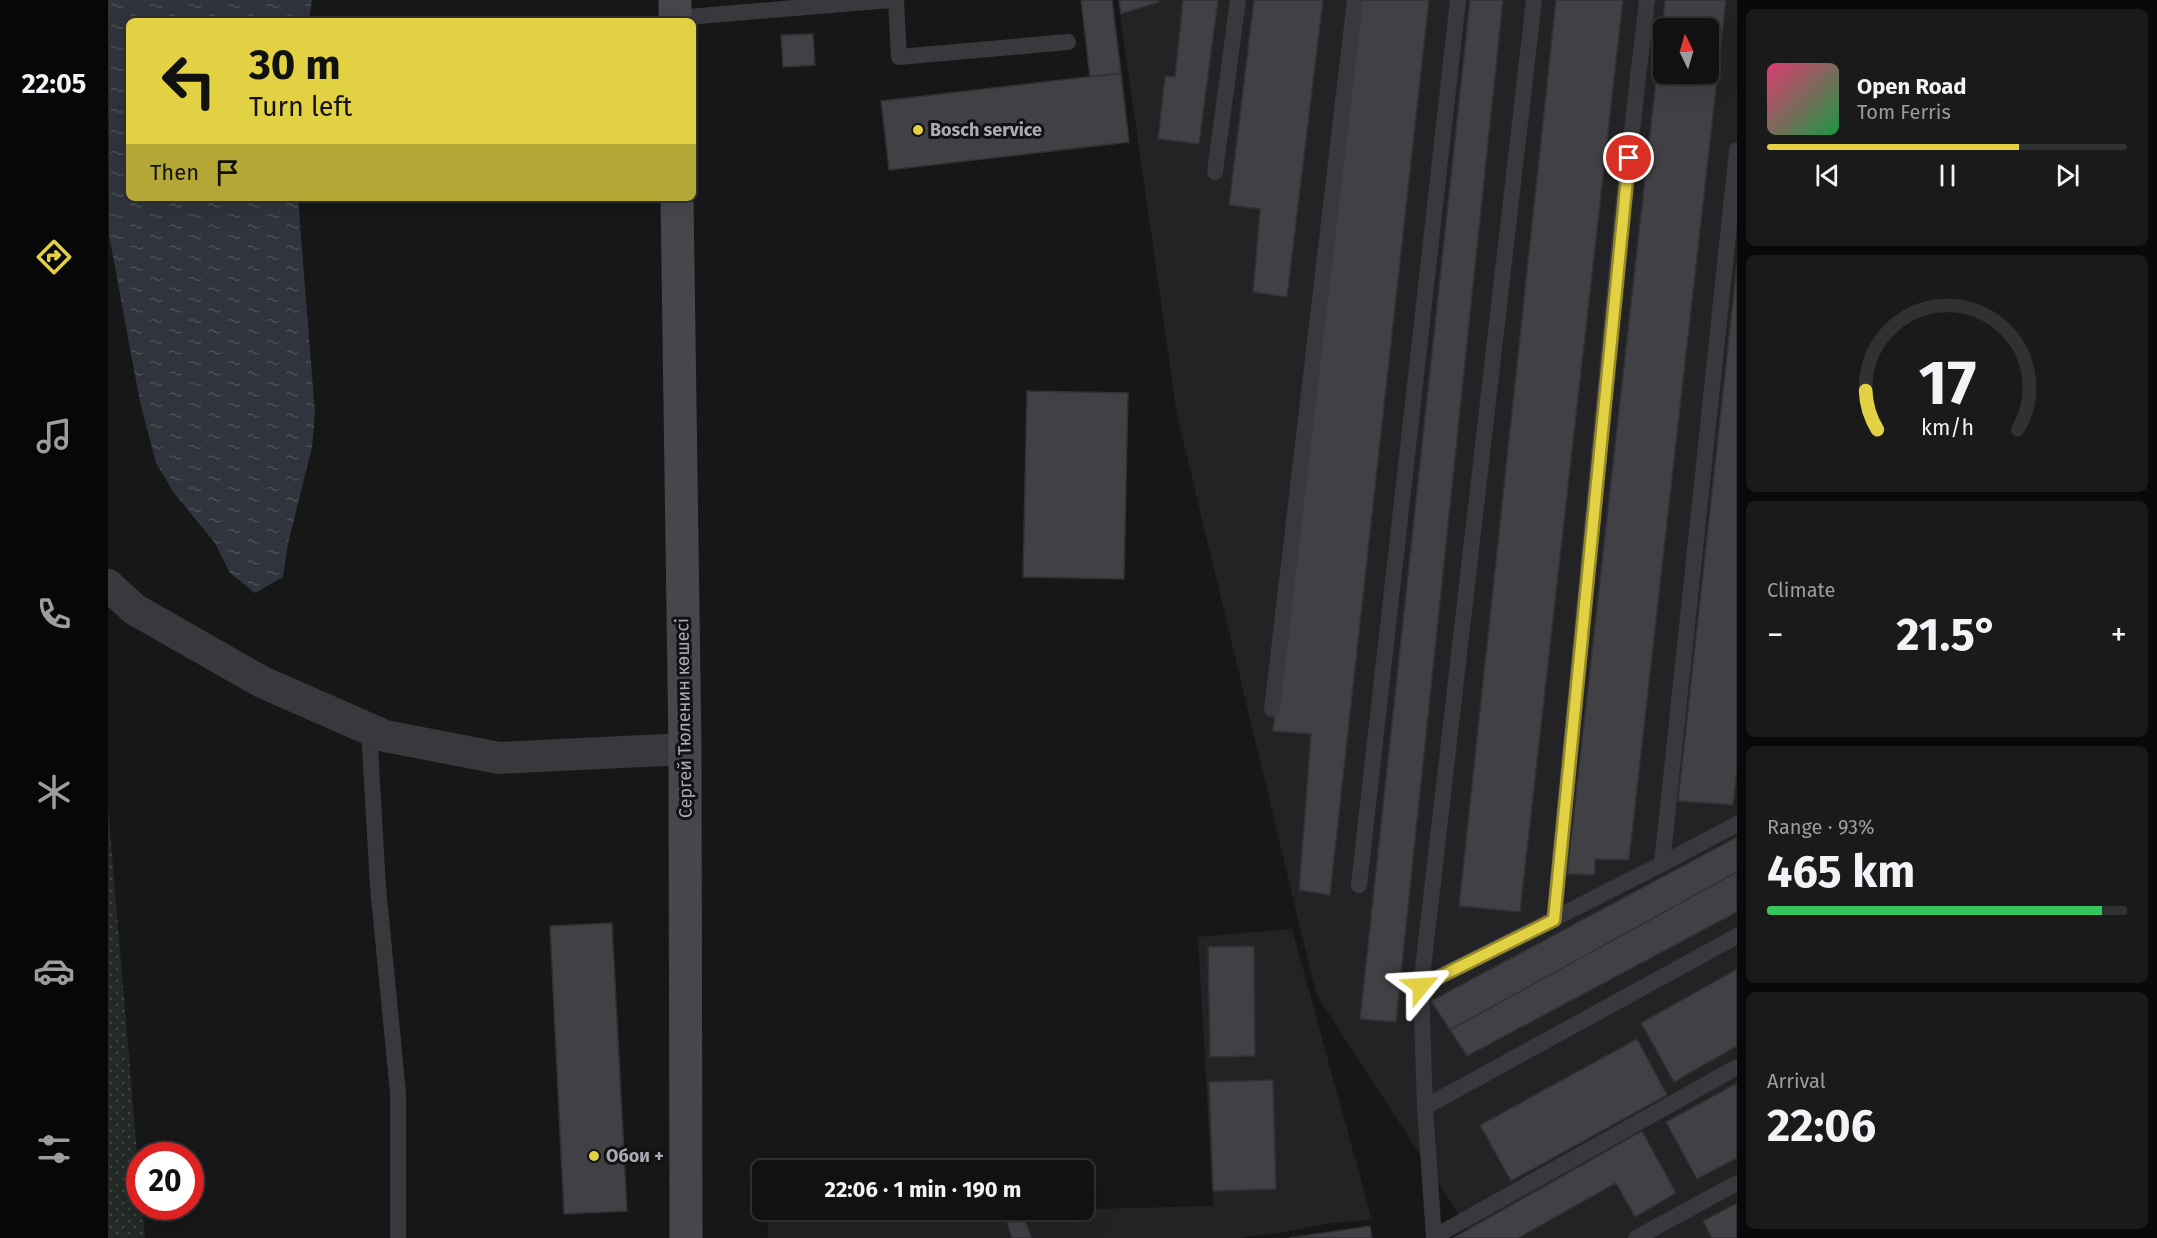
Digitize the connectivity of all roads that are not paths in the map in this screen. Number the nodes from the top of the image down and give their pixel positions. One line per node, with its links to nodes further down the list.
1 (891, 0): 8 (lane)
2 (896, 0): 10 (lane)
3 (1238, 0): 12 (lane)
4 (1355, 0): 15 (lane)
5 (1458, 0): 20 (lane)
6 (1534, 0): 23 (lane)
7 (1647, 0): 21 (lane)
8 (825, 3): 9 (lane)
9 (675, 13)
10 (1068, 42)
11 (1737, 150): 19 (lane)
12 (1215, 172)
13 (677, 201): 17 (main road, Сергей Тюленин көшесі)
14 (108, 585): 16 (street)
15 (1272, 709)
16 (369, 730): 17 (street); 27 (lane)
17 (685, 749): 28 (main road, Сергей Тюленин көшесі)
18 (1737, 824): 19 (lane)
19 (1662, 864): 21 (lane)
20 (1359, 885)
21 (1554, 920): 23 (lane)
22 (1737, 936): 25 (lane)
23 (1421, 986): 25 (lane)
24 (1737, 1067): 29 (lane)
25 (1425, 1107): 29 (lane)
26 (1737, 1183): 30 (lane)
27 (398, 1238)
28 (686, 1238)
29 (1434, 1238)
30 (1636, 1238)

